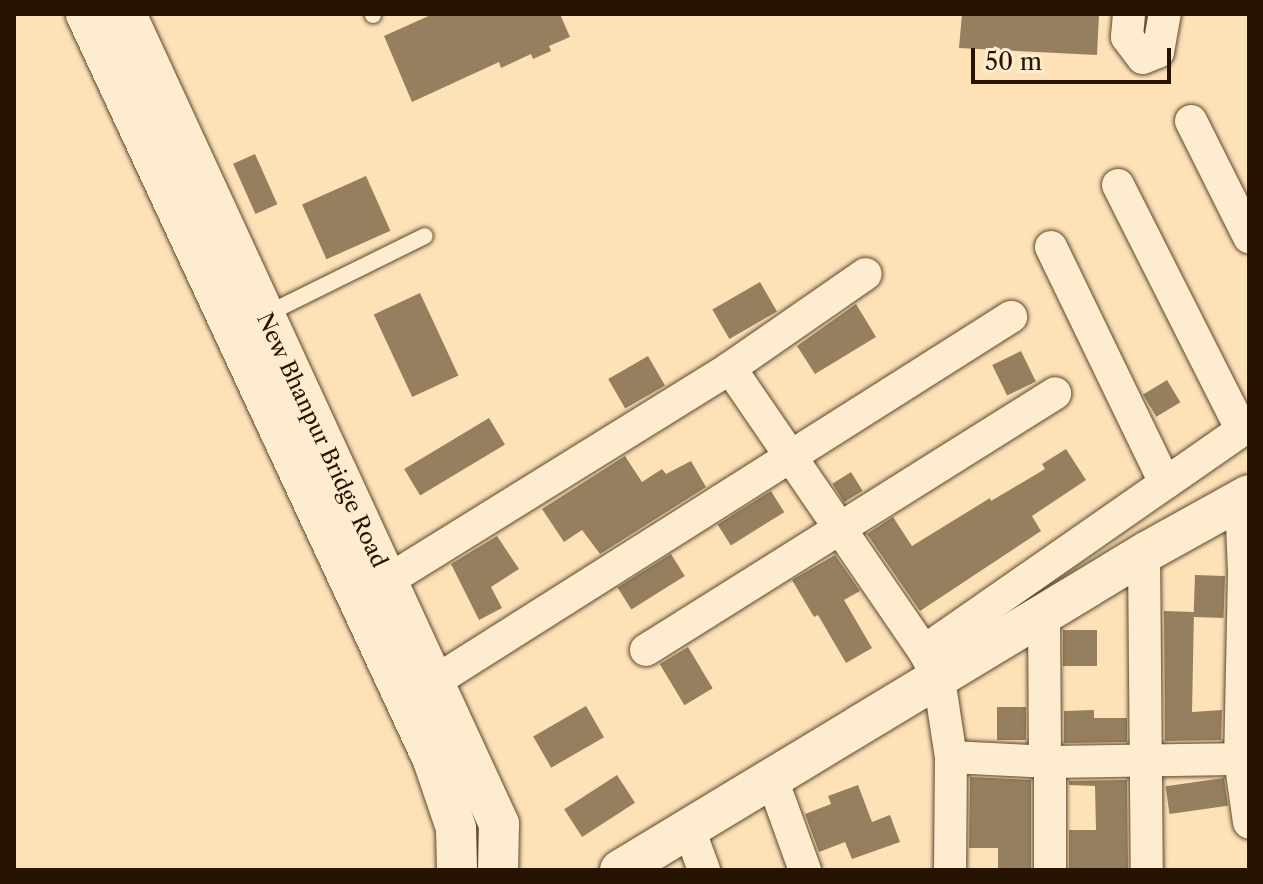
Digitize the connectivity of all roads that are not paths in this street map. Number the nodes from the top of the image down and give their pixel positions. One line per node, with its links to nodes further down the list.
1 (86, 14): 33 (street, New Bhanpur Bridge Road)
2 (126, 14): 11 (street, New Bhanpur Bridge Road)
3 (1129, 14): 4 (street)
4 (1165, 14)
5 (1191, 121): 8 (street)
6 (1118, 185): 15 (street)
7 (425, 236): 11 (lane)
8 (1249, 237)
9 (1051, 247): 17 (street)
10 (866, 274): 13 (street)
11 (264, 315): 21 (street, New Bhanpur Bridge Road)
12 (1011, 317): 16 (street)
13 (730, 368): 16 (street); 21 (street)
14 (1055, 393): 19 (street)
15 (1246, 427): 17 (street)
16 (789, 456): 19 (street); 25 (street)
17 (1165, 483): 24 (street)
18 (1245, 498): 20 (street); 28 (street)
19 (842, 530): 23 (street); 24 (street)
20 (1144, 554): 22 (street); 27 (street)
21 (387, 581): 25 (street, New Bhanpur Bridge Road)
22 (1044, 615): 24 (street); 29 (street)
23 (646, 650)
24 (932, 665): 26 (street); 30 (street)
25 (434, 682): 34 (street, New Bhanpur Bridge Road)
26 (951, 757): 29 (street); 38 (street)
27 (1148, 759): 28 (street); 29 (street); 40 (street)
28 (1245, 759): 31 (street)
29 (1048, 761): 39 (street)
30 (772, 779): 32 (street); 37 (street)
31 (1249, 822)
32 (689, 829): 35 (street); 36 (street)
33 (457, 870)
34 (498, 870)
35 (620, 870)
36 (704, 870)
37 (805, 870)
38 (950, 870)
39 (1050, 870)
40 (1147, 870)

